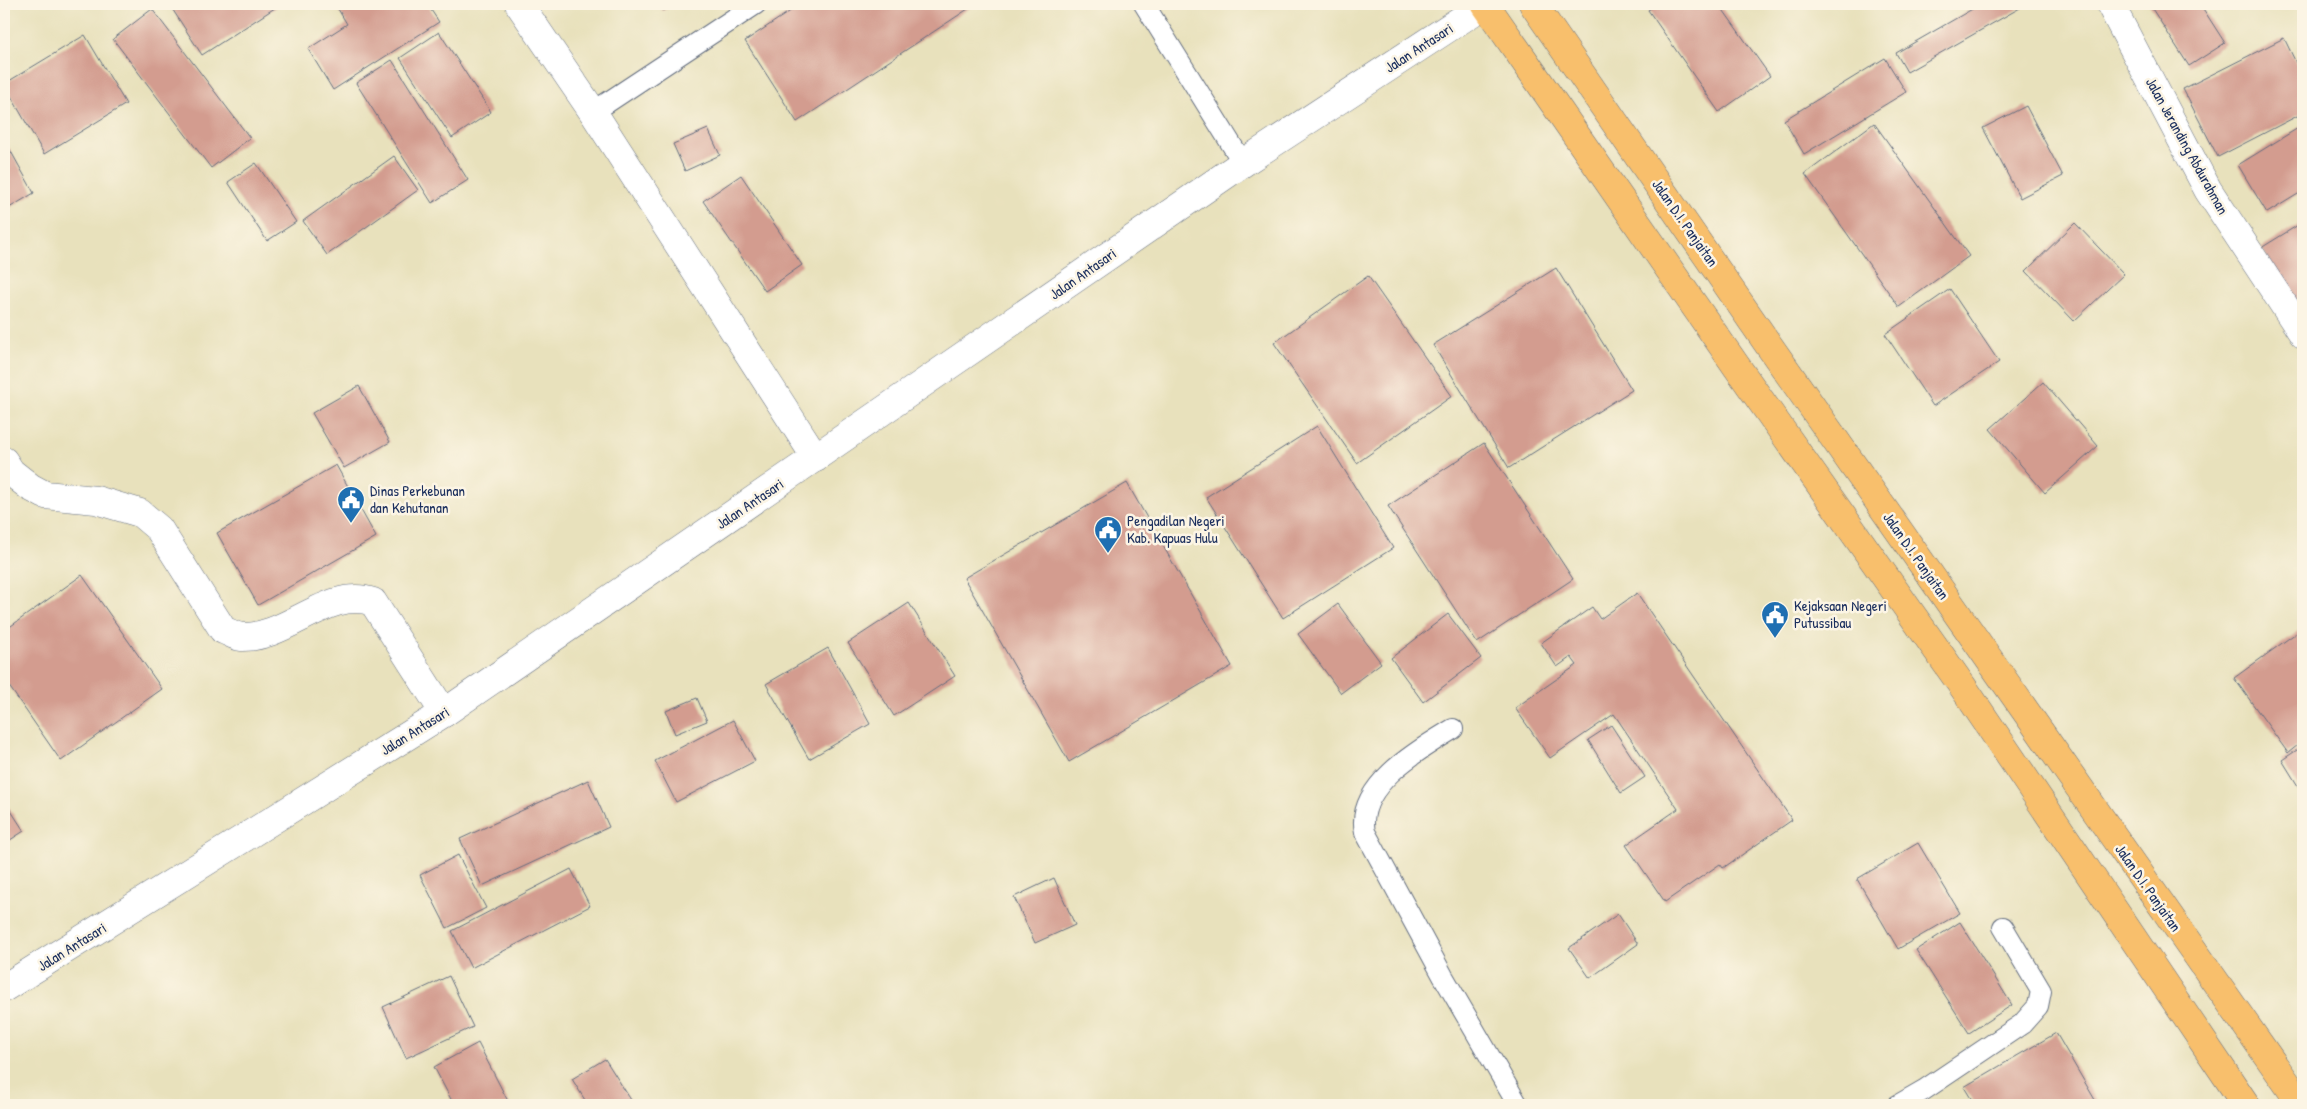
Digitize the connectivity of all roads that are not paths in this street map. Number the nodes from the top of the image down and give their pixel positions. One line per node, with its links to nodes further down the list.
1 (520, 4): 7 (street)
2 (756, 4): 7 (lane)
3 (1144, 4): 8 (lane)
4 (1485, 4): 8 (street, Jalan Antasari); 11 (highway)
5 (1534, 4): 10 (highway, Jalan D.I. Panjaitan)
6 (2110, 4): 9 (street, Jalan Jeranding Abdurahman)
7 (593, 112): 12 (street)
8 (1243, 163): 12 (street, Jalan Antasari)
9 (2303, 334)
10 (1770, 347): 11 (highway); 21 (highway, Jalan D.I. Panjaitan)
11 (1737, 367): 20 (highway)
12 (816, 458): 14 (street, Jalan Antasari)
13 (4, 461): 14 (street)
14 (444, 713): 17 (street, Jalan Antasari)
15 (1453, 729): 18 (lane)
16 (2003, 926): 19 (lane)
17 (4, 988)
18 (1518, 1105)
19 (1898, 1105)
20 (2246, 1105)
21 (2302, 1105)

